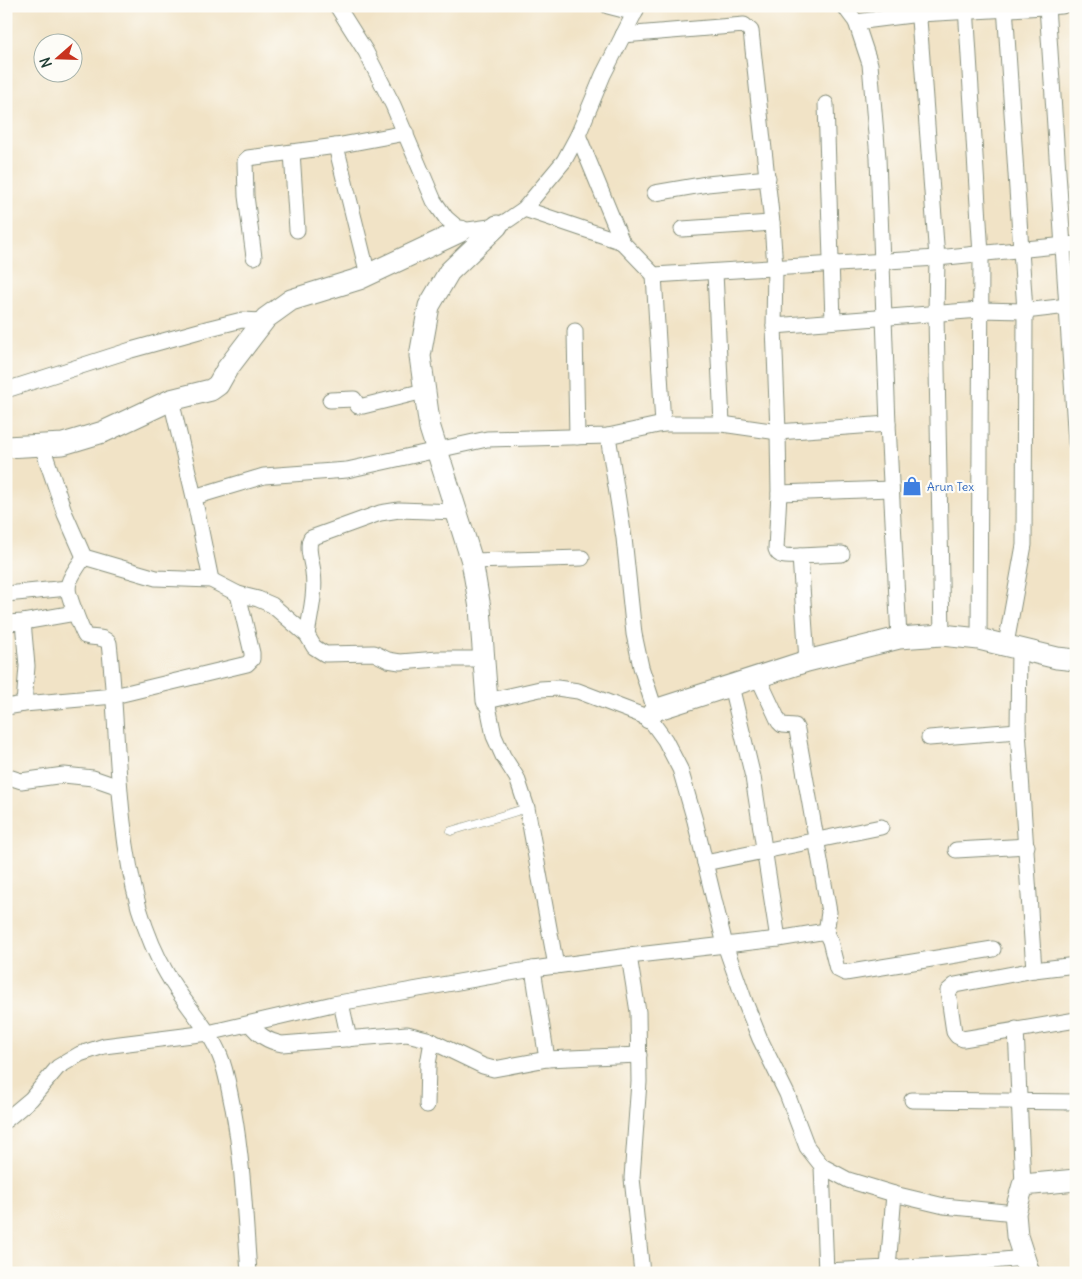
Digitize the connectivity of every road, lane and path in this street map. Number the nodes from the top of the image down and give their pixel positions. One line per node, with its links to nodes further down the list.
1 (608, 6): 8 (street)
2 (844, 6): 10 (street)
3 (1062, 6): 4 (street)
4 (1047, 7): 6 (street); 26 (street)
5 (338, 8): 13 (street)
6 (1005, 8): 7 (street); 27 (street)
7 (966, 9): 9 (street); 28 (street)
8 (637, 10): 11 (street)
9 (919, 10): 10 (street); 30 (street)
10 (856, 22): 31 (street)
11 (624, 35): 14 (street); 17 (street)
12 (826, 104): 32 (street)
13 (406, 133): 15 (street); 24 (street)
14 (578, 135): 19 (street); 25 (street)
15 (336, 146): 16 (street); 35 (street)
16 (292, 152): 23 (street); 29 (street)
17 (768, 178): 18 (street); 20 (street)
18 (655, 193)
19 (524, 209): 21 (street); 25 (street)
20 (772, 223): 22 (street); 33 (street)
21 (497, 226): 24 (street); 47 (street)
22 (682, 229)
23 (297, 230)
24 (461, 231): 35 (street)
25 (622, 242): 36 (street)
26 (1070, 244): 27 (street); 37 (street)
27 (1022, 249): 28 (street); 39 (street)
28 (981, 254): 30 (street); 38 (street)
29 (254, 257)
30 (937, 258): 31 (street); 40 (street)
31 (882, 261): 32 (street); 41 (street)
32 (831, 264): 33 (street); 43 (street)
33 (775, 268): 34 (street); 44 (street)
34 (715, 272): 36 (street); 51 (street)
35 (368, 275): 42 (street)
36 (654, 275): 50 (street)
37 (1071, 306): 39 (street); 56 (street)
38 (980, 310): 39 (street); 40 (street); 79 (street)
39 (1025, 311): 80 (street)
40 (936, 314): 41 (street); 77 (street)
41 (884, 317): 43 (street); 52 (street)
42 (264, 321): 46 (street); 48 (street)
43 (833, 321): 44 (street)
44 (774, 326): 53 (street)
45 (576, 331): 55 (street)
46 (6, 390)
47 (424, 391): 49 (street); 59 (street)
48 (171, 400): 57 (street); 62 (street)
49 (330, 400)
50 (663, 424): 51 (street); 54 (street)
51 (722, 424): 53 (street)
52 (888, 424): 53 (street); 60 (street)
53 (778, 432): 61 (street)
54 (608, 436): 55 (street); 90 (street)
55 (578, 437): 59 (street)
56 (1076, 443)
57 (42, 446): 58 (street); 66 (street)
58 (6, 447)
59 (437, 449): 62 (street); 63 (street)
60 (892, 488): 61 (street); 78 (street)
61 (780, 493): 65 (street)
62 (194, 497): 69 (street)
63 (457, 512): 68 (street); 76 (street)
64 (842, 554): 65 (street)
65 (800, 556): 83 (street)
66 (84, 558): 69 (street); 70 (street)
67 (582, 558): 68 (street)
68 (472, 561): 81 (street)
69 (211, 580): 72 (street)
70 (68, 588): 71 (street); 73 (street)
71 (6, 594)
72 (238, 594): 76 (street); 86 (street)
73 (75, 613): 74 (street); 86 (street)
74 (23, 622): 75 (street); 88 (street)
75 (6, 623)
76 (307, 634): 81 (street)
77 (942, 635): 78 (street); 79 (street)
78 (899, 638): 83 (street)
79 (979, 639): 80 (street)
80 (1013, 646): 82 (street); 91 (street)
81 (485, 659): 87 (street)
82 (1076, 660)
83 (807, 661): 84 (street)
84 (758, 677): 85 (street); 98 (street)
85 (731, 686): 90 (street); 100 (street)
86 (114, 696): 88 (street); 94 (street)
87 (487, 701): 90 (street); 95 (street)
88 (24, 704): 89 (street)
89 (6, 707)
90 (652, 714): 102 (street)
91 (1018, 731): 92 (street); 99 (street)
92 (929, 738)
93 (6, 776): 94 (street)
94 (119, 787): 116 (street)
95 (527, 808): 97 (lane); 109 (street)
96 (881, 827): 98 (street)
97 (451, 831)
98 (817, 839): 100 (street); 103 (street)
99 (1027, 846): 101 (street); 111 (street)
100 (764, 850): 102 (street); 104 (street)
101 (956, 850)
102 (705, 863): 105 (street)
103 (826, 933): 104 (street); 106 (street)
104 (778, 939): 105 (street)
105 (724, 945): 107 (street); 126 (street)
106 (993, 949)
107 (629, 956): 109 (street); 119 (street)
108 (1076, 965): 111 (street)
109 (556, 966): 110 (street)
110 (533, 969): 112 (street); 120 (street)
111 (1034, 970): 115 (street)
112 (341, 1003): 114 (street); 117 (street)
113 (1076, 1020): 115 (street)
114 (250, 1024): 116 (street); 117 (street)
115 (1016, 1029): 122 (street)
116 (208, 1033): 125 (street); 136 (street)
117 (349, 1039): 118 (street)
118 (432, 1041): 120 (street); 124 (street)
119 (639, 1056): 120 (street); 137 (street)
120 (547, 1059)
121 (912, 1100): 122 (street)
122 (1019, 1101): 123 (street); 128 (street)
123 (1076, 1102)
124 (427, 1105)
125 (6, 1120)
126 (822, 1166): 129 (street); 135 (street)
127 (1076, 1180): 128 (street)
128 (1023, 1185): 130 (street)
129 (894, 1194): 130 (street); 134 (street)
130 (1015, 1213): 131 (street)
131 (1026, 1265): 132 (street)
132 (972, 1268): 133 (street)
133 (928, 1269): 134 (street)
134 (888, 1270): 135 (street)
135 (826, 1272)
136 (248, 1273)
137 (642, 1273)

